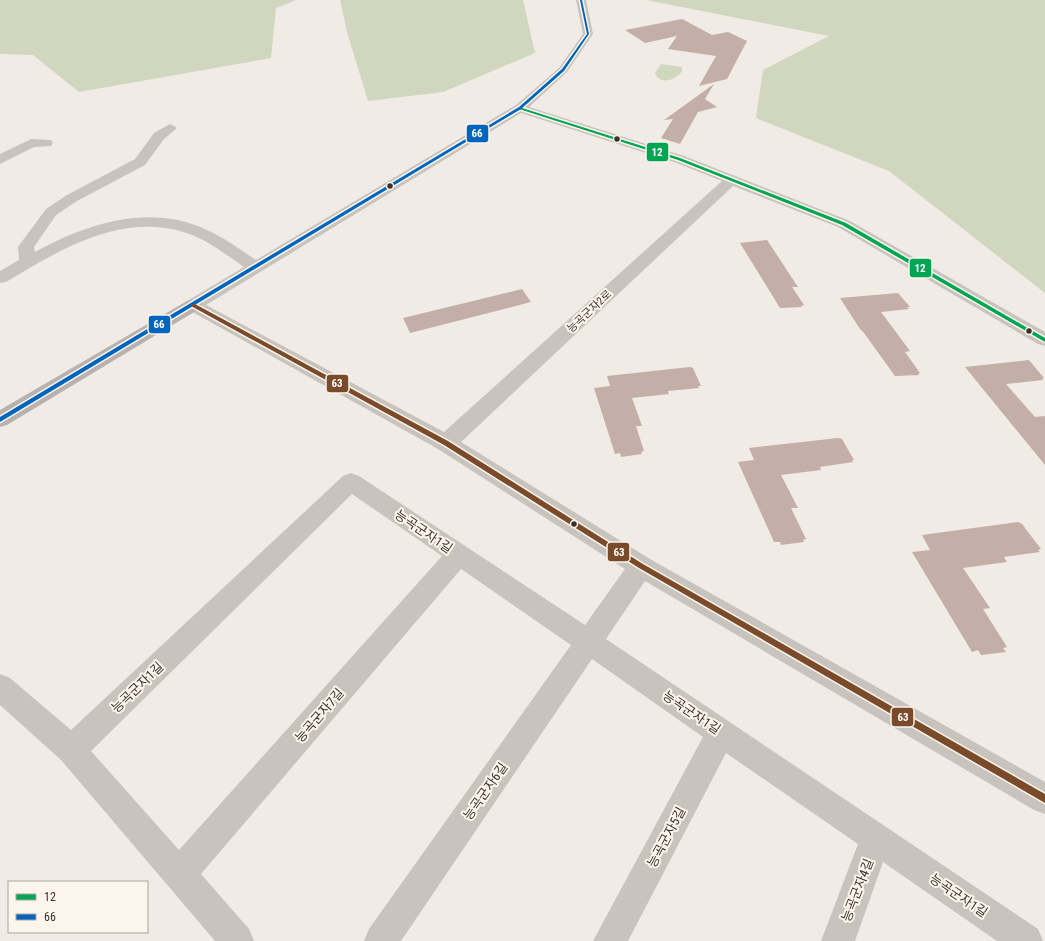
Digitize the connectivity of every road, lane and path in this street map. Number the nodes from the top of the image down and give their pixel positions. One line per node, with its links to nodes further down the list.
1 (581, 0): 2 (street)
2 (520, 108): 6 (street); 8 (street)
3 (170, 128): 7 (street)
4 (46, 143): 5 (street)
5 (0, 160)
6 (732, 179): 11 (street); 13 (street, 능곡군자2로)
7 (28, 262): 8 (street); 9 (street)
8 (256, 267): 10 (street)
9 (0, 278)
10 (194, 305): 12 (main road); 13 (street)
11 (1045, 340)
12 (0, 420)
13 (446, 443): 15 (street)
14 (459, 554): 16 (street, 능곡군자1길); 19 (street, 능곡군자1길); 22 (street, 능곡군자7길)
15 (641, 566): 16 (street, 능곡군자6길); 20 (street)
16 (589, 642): 18 (street, 능곡군자1길); 24 (street, 능곡군자6길)
17 (0, 687): 19 (street)
18 (721, 733): 21 (street, 능곡군자1길); 25 (street, 능곡군자5길)
19 (71, 750): 22 (street)
20 (1045, 799)
21 (876, 838): 26 (street, 능곡군자4길); 27 (street, 능곡군자1길)
22 (179, 875): 23 (street)
23 (237, 941)
24 (381, 941)
25 (610, 941)
26 (838, 941)
27 (1026, 941)

